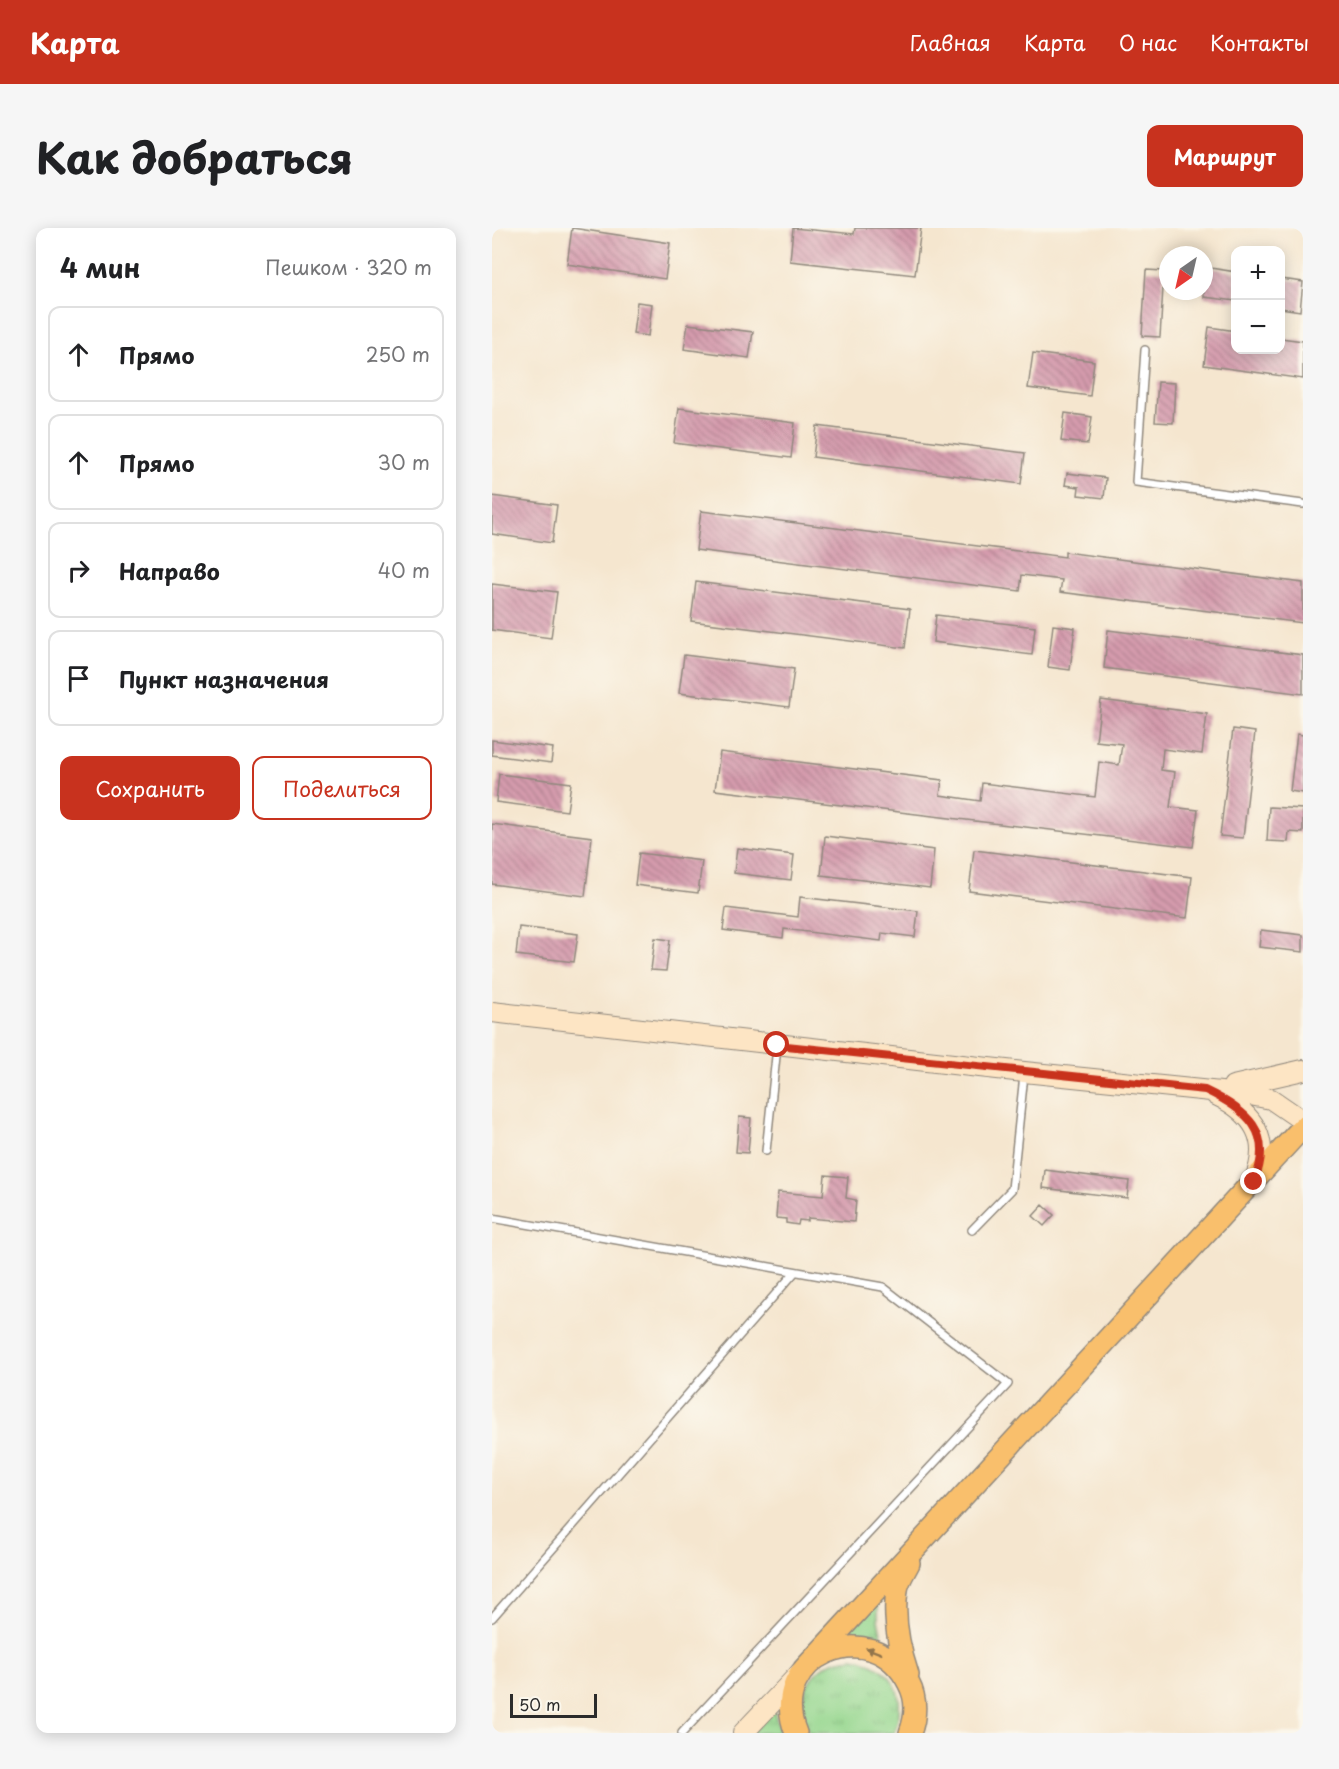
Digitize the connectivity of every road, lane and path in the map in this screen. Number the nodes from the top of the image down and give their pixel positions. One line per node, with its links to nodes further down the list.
1 (1145, 350): 2 (lane)
2 (1303, 504)
3 (492, 1012): 4 (street)
4 (777, 1045): 6 (street); 10 (lane)
5 (1303, 1070): 7 (street)
6 (1024, 1072): 7 (street); 13 (lane)
7 (1205, 1090): 8 (street); 11 (street)
8 (1303, 1121)
9 (1303, 1127): 11 (main road)
10 (766, 1151)
11 (1254, 1182): 15 (main road)
12 (492, 1218): 14 (lane)
13 (972, 1230)
14 (795, 1272): 16 (lane); 19 (lane)
15 (918, 1544): 17 (main road); 18 (main road)
16 (492, 1618)
17 (804, 1669): 18 (main road, one-way to 17); 20 (street); 21 (main road)
18 (913, 1691): 22 (main road)
19 (682, 1733)
20 (743, 1733)
21 (796, 1733)
22 (910, 1733)

